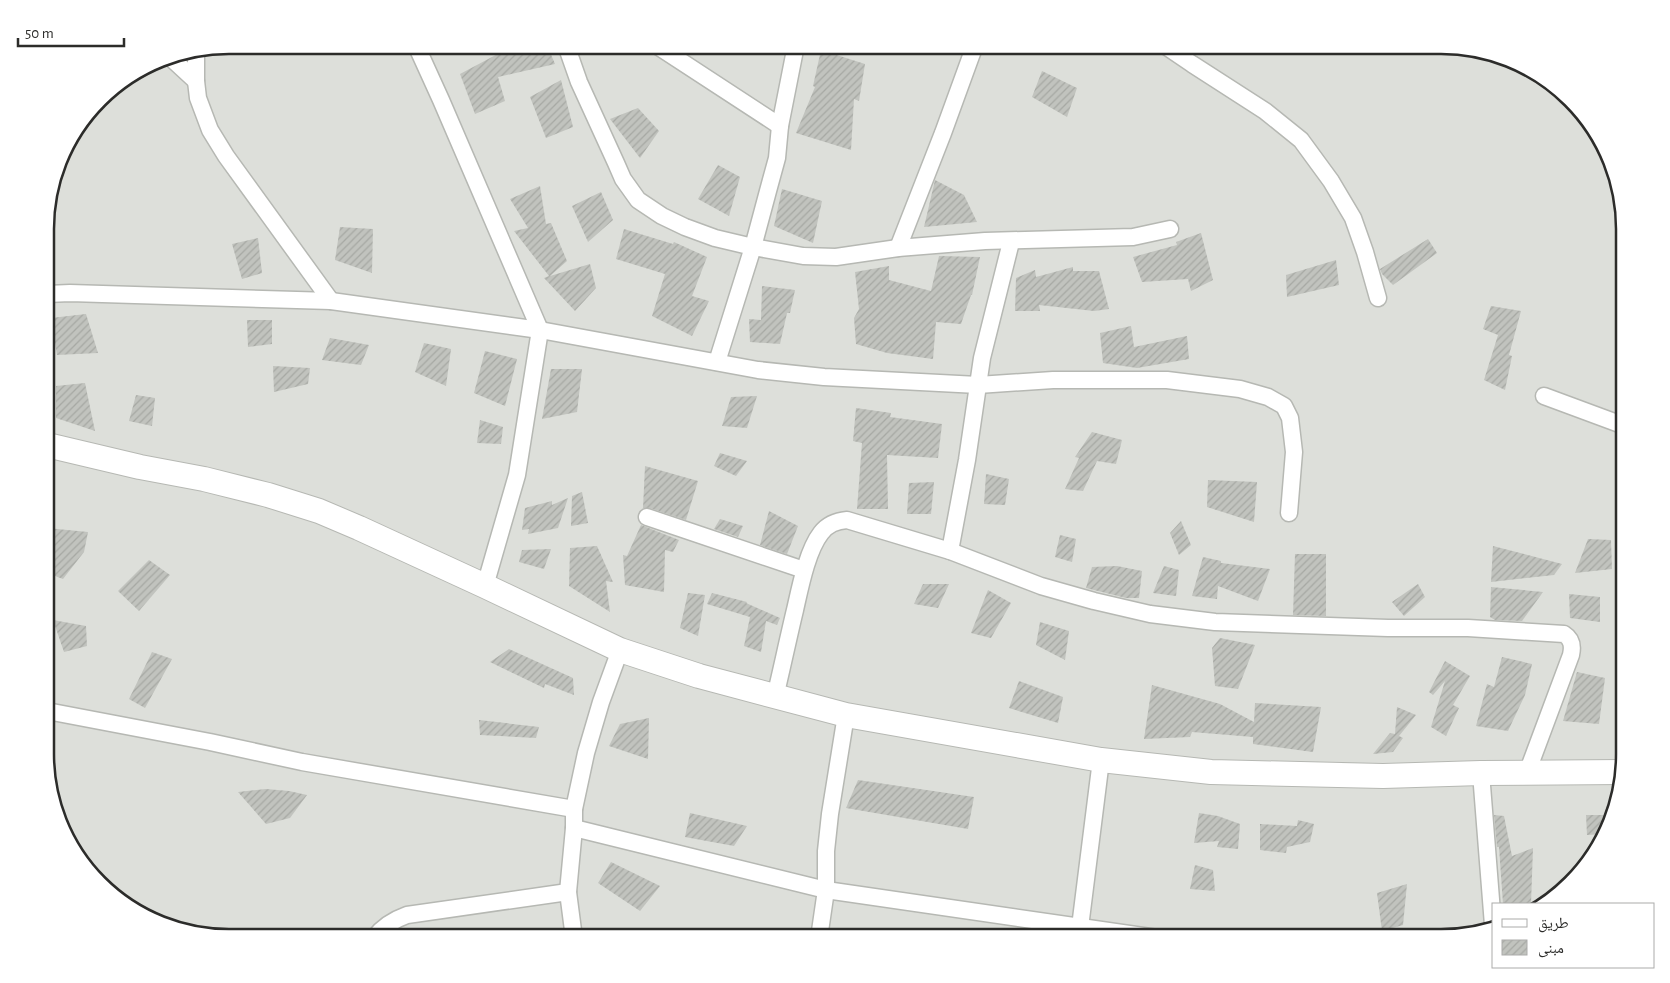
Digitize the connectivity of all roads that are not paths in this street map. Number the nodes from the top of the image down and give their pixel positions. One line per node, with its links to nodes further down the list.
1 (420, 54): 18 (street)
2 (569, 54): 13 (street)
3 (670, 54): 10 (street)
4 (794, 54): 10 (street)
5 (972, 54): 14 (street)
6 (1177, 54): 16 (street)
7 (196, 57): 9 (street)
8 (176, 62): 9 (street)
9 (196, 81): 17 (street)
10 (780, 126): 13 (street)
11 (1170, 229): 12 (street)
12 (1011, 242): 14 (street); 20 (street)
13 (753, 247): 14 (street); 19 (street)
14 (898, 248)
15 (54, 294): 17 (street)
16 (1378, 298)
17 (331, 301): 18 (street)
18 (540, 330): 19 (street); 28 (street)
19 (717, 362): 20 (street)
20 (978, 385): 24 (street); 26 (street)
21 (1544, 396): 22 (street)
22 (1616, 423)
23 (54, 447): 28 (main road)
24 (1289, 513)
25 (647, 517): 27 (street)
26 (950, 551): 27 (street); 36 (street)
27 (804, 570): 30 (street)
28 (486, 586): 29 (main road)
29 (620, 650): 30 (main road); 37 (street)
30 (775, 696): 32 (main road)
31 (54, 713): 37 (street)
32 (846, 714): 33 (main road); 39 (street)
33 (1101, 760): 35 (main road); 42 (street)
34 (1615, 772): 36 (main road)
35 (1481, 773): 36 (main road); 41 (street)
36 (1527, 773)
37 (574, 809): 38 (street)
38 (574, 828): 39 (street); 40 (street)
39 (826, 890): 42 (street); 45 (street)
40 (568, 892): 43 (street); 44 (street)
41 (1492, 912)
42 (1080, 927): 46 (street)
43 (381, 929)
44 (573, 929)
45 (820, 929)
46 (1094, 929)

